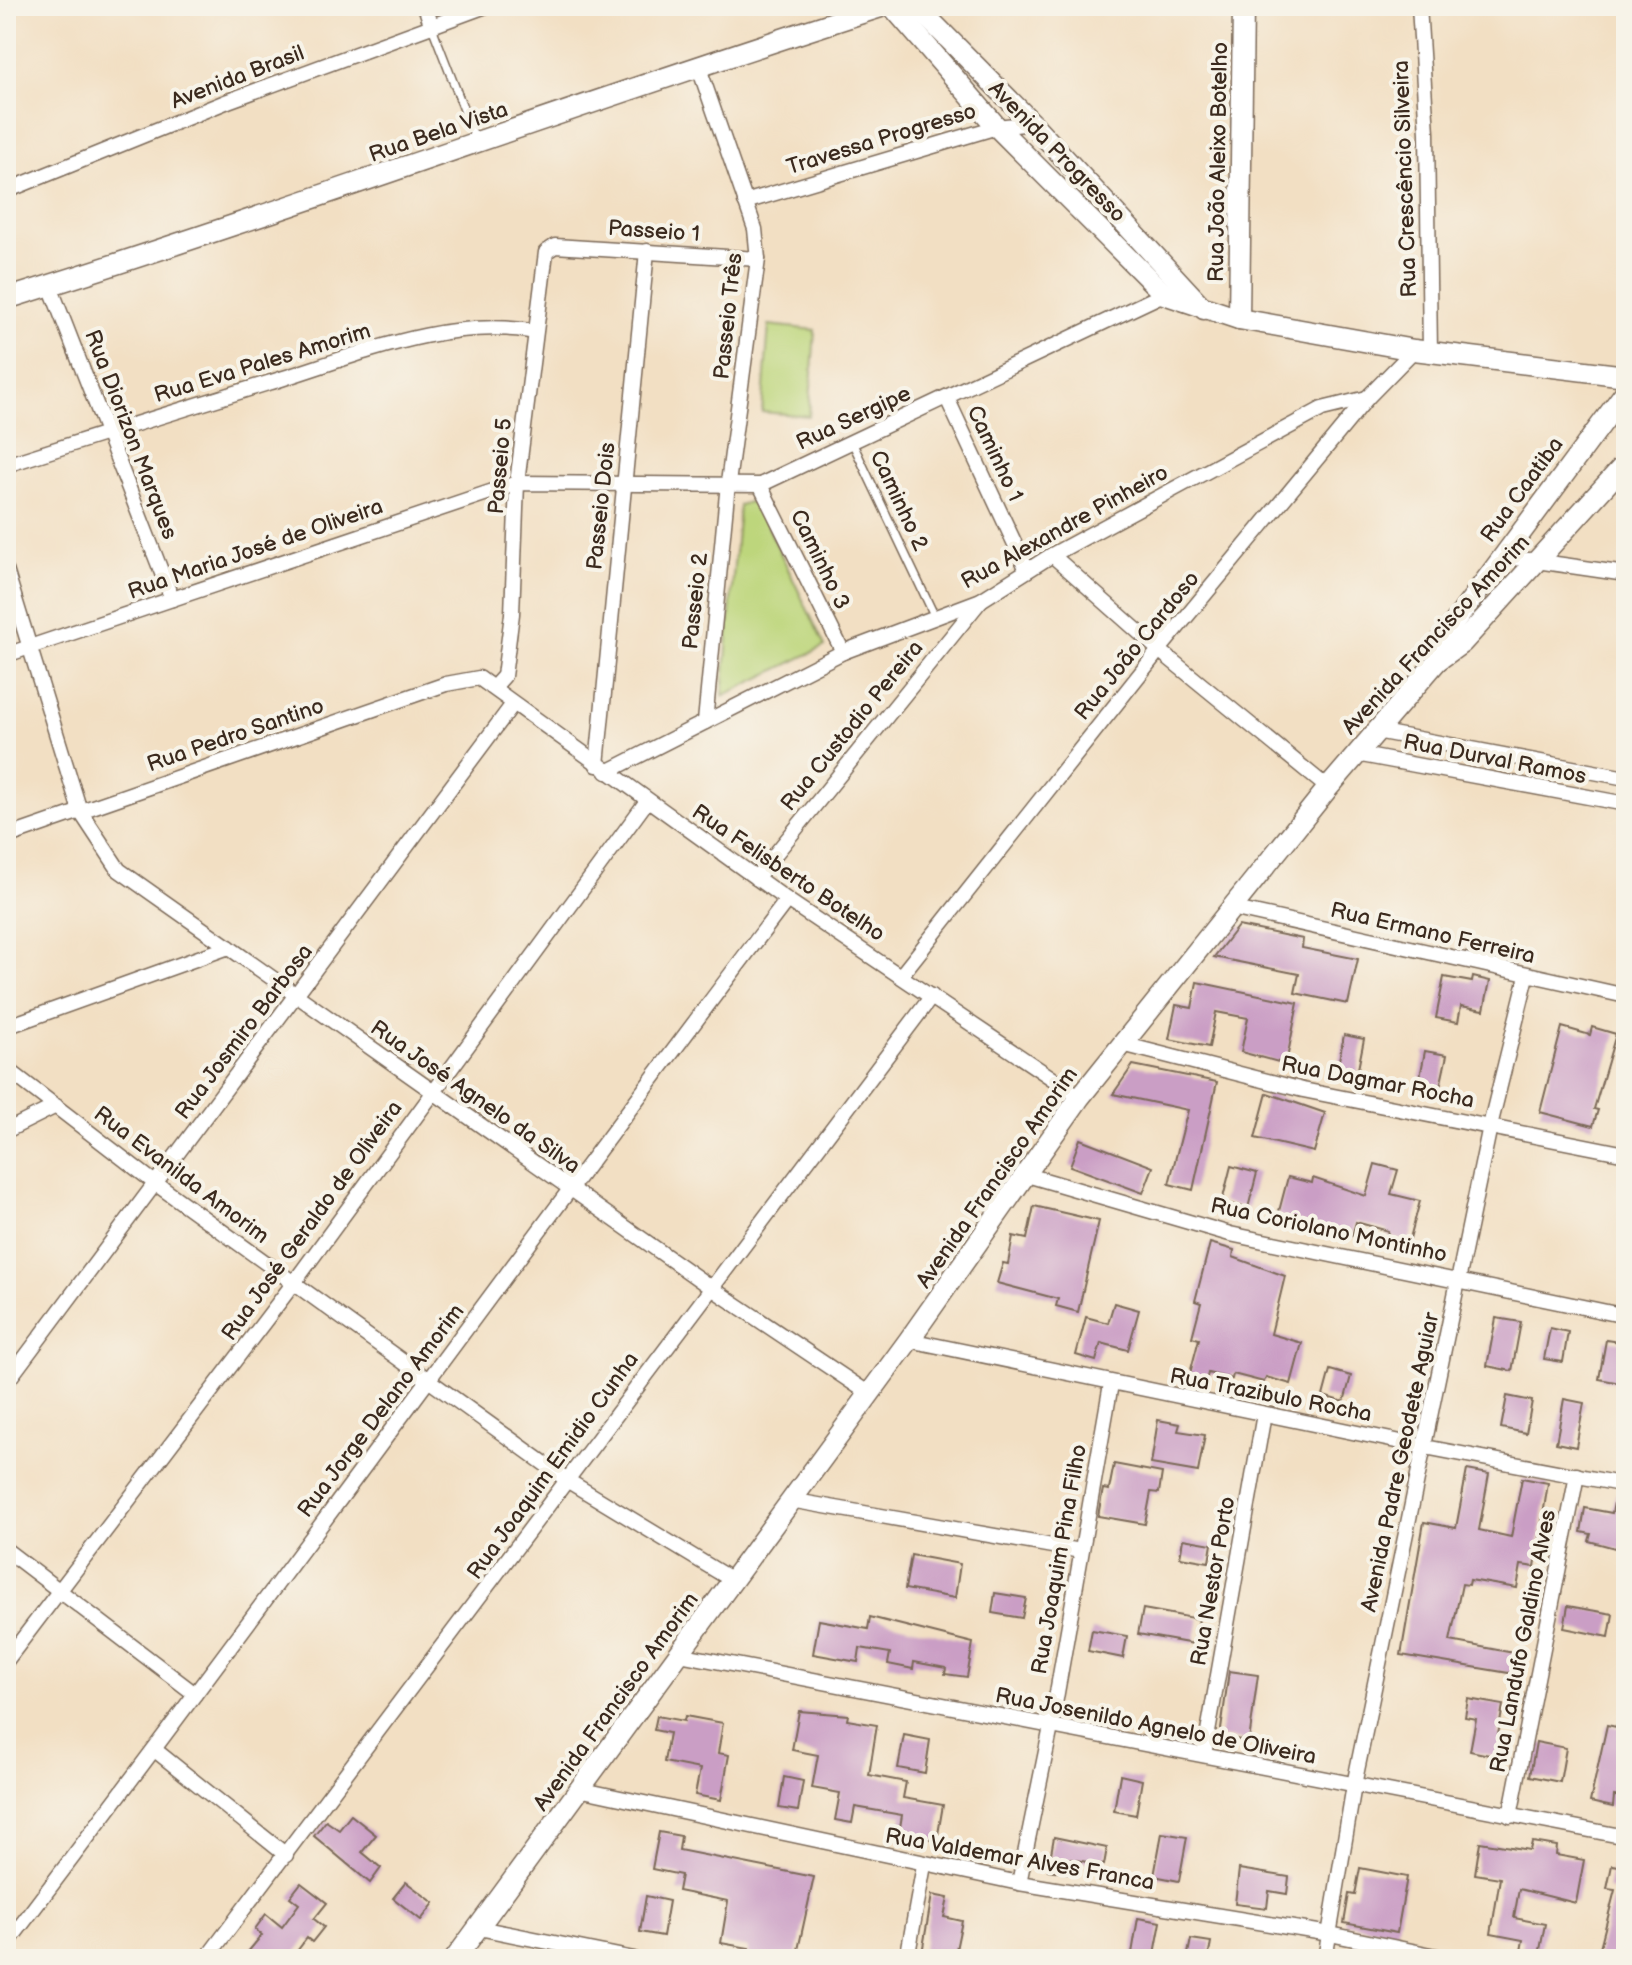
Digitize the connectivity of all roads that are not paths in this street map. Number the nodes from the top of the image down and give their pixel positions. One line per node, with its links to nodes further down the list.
1 (425, 6): 9 (street)
2 (486, 6): 8 (street, Avenida Brasil)
3 (884, 6): 10 (street, Rua Bela Vista)
4 (892, 6): 12 (street, Avenida Progresso)
5 (916, 6): 11 (street, Avenida Progresso)
6 (1243, 6): 24 (street, Rua João Aleixo Botelho)
7 (1419, 6): 26 (street, Rua Crescêncio Silveira)
8 (464, 10): 9 (street, Avenida Brasil)
9 (432, 27): 13 (lane); 14 (street, Avenida Brasil)
10 (698, 65): 13 (street, Rua Bela Vista); 15 (street, Passeio Três)
11 (1032, 123): 12 (street, Travessa Progresso); 19 (street, Avenida Progresso)
12 (997, 127): 15 (street, Travessa Progresso); 21 (street, Avenida Progresso)
13 (477, 143): 20 (street, Rua Bela Vista)
14 (6, 191)
15 (745, 202): 18 (street, Passeio Três)
16 (548, 249): 17 (street, Passeio 1); 25 (street, Passeio 5)
17 (647, 251): 18 (street, Passeio 1); 35 (street, Passeio Dois)
18 (758, 259): 37 (street, Passeio Três)
19 (1185, 284): 21 (street, Rua Sergipe); 23 (street, Avenida Progresso)
20 (50, 286): 22 (street, Rua Bela Vista); 31 (street, Rua Diorizon Marques)
21 (1164, 294): 23 (street, Avenida Progresso); 29 (street, Rua Sergipe)
22 (6, 299)
23 (1204, 309): 24 (street, Avenida Progresso)
24 (1239, 319): 26 (street, Avenida Progresso)
25 (535, 332): 31 (street, Rua Eva Pales Amorim); 36 (street, Passeio 5)
26 (1422, 351): 27 (street, Avenida Progresso); 30 (street, Rua João Cardoso)
27 (1626, 376)
28 (1626, 391): 40 (street, Rua Caatiba)
29 (947, 398): 32 (street, Rua Sergipe); 43 (street, Caminho 1)
30 (1367, 398): 39 (street, Rua Alexandre Pinheiro); 49 (street, Rua João Cardoso)
31 (108, 432): 34 (street, Rua Eva Pales Amorim); 45 (street, Rua Diorizon Marques)
32 (852, 442): 38 (street, Rua Sergipe); 47 (lane, Caminho 2)
33 (1626, 463): 41 (street, Avenida Francisco Amorim)
34 (6, 465)
35 (625, 482): 36 (street, Rua Sergipe); 37 (street, Rua Sergipe); 59 (street, Passeio Dois)
36 (517, 483): 45 (street, Rua Maria José de Oliveira); 54 (street, Passeio 5)
37 (728, 483): 38 (street, Rua Sergipe); 56 (street, Passeio 2)
38 (760, 485): 50 (street, Caminho 3)
39 (1052, 555): 43 (street, Rua Alexandre Pinheiro); 49 (street)
40 (1501, 556): 41 (street); 52 (street, Rua Caatiba)
41 (1536, 561): 44 (street); 52 (street, Avenida Francisco Amorim)
42 (6, 570): 48 (street, Rua José Agnelo da Silva)
43 (1027, 570): 46 (street, Rua Alexandre Pinheiro)
44 (1626, 574)
45 (172, 599): 48 (street, Rua Maria José de Oliveira)
46 (981, 600): 47 (street, Rua Alexandre Pinheiro); 66 (street, Rua Custodio Pereira)
47 (935, 617): 50 (street, Rua Alexandre Pinheiro)
48 (32, 647): 51 (street, Rua Maria José de Oliveira); 64 (street, Rua José Agnelo da Silva)
49 (1159, 650): 61 (street); 70 (street, Rua João Cardoso)
50 (843, 652): 56 (street, Rua Alexandre Pinheiro)
51 (6, 655)
52 (1437, 661): 57 (street, Avenida Francisco Amorim)
53 (479, 678): 54 (street, Rua Felisberto Botelho); 64 (street, Rua Pedro Santino)
54 (495, 686): 55 (street, Rua Felisberto Botelho)
55 (513, 704): 59 (street, Rua Felisberto Botelho); 74 (street, Rua Josmiro Barbosa)
56 (705, 722): 59 (street, Rua Alexandre Pinheiro)
57 (1376, 731): 58 (street, Avenida Francisco Amorim); 60 (street, Rua Durval Ramos)
58 (1356, 754): 61 (street, Avenida Francisco Amorim); 63 (street, Rua Durval Ramos)
59 (602, 768): 62 (street, Rua Felisberto Botelho)
60 (1626, 778)
61 (1328, 788): 68 (street, Avenida Francisco Amorim)
62 (647, 801): 66 (street, Rua Felisberto Botelho); 78 (street, Rua José Geraldo de Oliveira)
63 (1626, 804)
64 (80, 811): 65 (street, Rua Pedro Santino); 69 (street, Rua José Agnelo da Silva)
65 (6, 837)
66 (756, 878): 67 (street, Rua Felisberto Botelho)
67 (787, 900): 70 (street, Rua Felisberto Botelho); 86 (street, Rua Jorge Delano Amorim)
68 (1231, 908): 71 (street, Rua Ermano Ferreira); 76 (street, Avenida Francisco Amorim)
69 (229, 947): 74 (street, Rua José Agnelo da Silva); 75 (street)
70 (902, 974): 72 (street, Rua Felisberto Botelho)
71 (1527, 976): 73 (street, Rua Ermano Ferreira); 81 (street, Avenida Padre Geodete Aguiar)
72 (932, 996): 79 (street, Rua Felisberto Botelho); 89 (street, Rua Joaquim Emidio Cunha)
73 (1626, 996)
74 (296, 997): 78 (street, Rua José Agnelo da Silva); 85 (street, Rua Josmiro Barbosa)
75 (6, 1027)
76 (1122, 1044): 79 (street, Avenida Francisco Amorim); 81 (street, Rua Dagmar Rocha)
77 (6, 1068): 80 (street, Rua Evanilda Amorim)
78 (432, 1092): 86 (street, Rua José Agnelo da Silva); 88 (street, Rua José Geraldo de Oliveira)
79 (1080, 1097): 84 (street, Avenida Francisco Amorim)
80 (56, 1106): 82 (street); 85 (street, Rua Evanilda Amorim)
81 (1490, 1126): 83 (street, Rua Dagmar Rocha); 87 (street, Avenida Padre Geodete Aguiar)
82 (6, 1131)
83 (1626, 1154)
84 (1027, 1175): 87 (street, Rua Coriolano Montinho); 91 (street, Avenida Francisco Amorim)
85 (155, 1183): 88 (street, Rua Evanilda Amorim); 93 (street, Rua Josmiro Barbosa)
86 (569, 1187): 89 (street, Rua José Agnelo da Silva); 92 (street, Rua Jorge Delano Amorim)
87 (1458, 1278): 90 (street, Rua Coriolano Montinho); 97 (street, Avenida Padre Geodete Aguiar)
88 (293, 1284): 92 (street, Rua Evanilda Amorim); 105 (street, Rua José Geraldo de Oliveira)
89 (710, 1287): 95 (street, Rua José Agnelo da Silva); 99 (street, Rua Joaquim Emidio Cunha)
90 (1626, 1316)
91 (909, 1340): 94 (street, Rua Trazibulo Rocha); 95 (street, Avenida Francisco Amorim)
92 (430, 1382): 99 (street, Rua Evanilda Amorim); 108 (street, Rua Jorge Delano Amorim)
93 (6, 1383)
94 (1111, 1384): 96 (street, Rua Trazibulo Rocha); 103 (street, Rua Joaquim Pina Filho)
95 (868, 1393): 101 (street, Avenida Francisco Amorim)
96 (1264, 1414): 97 (street, Rua Trazibulo Rocha); 111 (street, Rua Nestor Porto)
97 (1425, 1447): 98 (street, Rua Trazibulo Rocha); 112 (street, Avenida Padre Geodete Aguiar)
98 (1577, 1475): 100 (street, Rua Trazibulo Rocha); 114 (street, Rua Landufo Galdino Alves)
99 (570, 1482): 104 (street, Rua Evanilda Amorim); 116 (street, Rua Joaquim Emidio Cunha)
100 (1626, 1485)
101 (790, 1500): 103 (street); 104 (street, Avenida Francisco Amorim)
102 (6, 1550): 105 (street)
103 (1081, 1551): 109 (street, Rua Joaquim Pina Filho)
104 (732, 1580): 106 (street, Avenida Francisco Amorim)
105 (58, 1590): 107 (street, Rua José Geraldo de Oliveira); 108 (street)
106 (679, 1654): 109 (street, Rua Josenildo Agnelo de Oliveira); 113 (street, Avenida Francisco Amorim)
107 (6, 1661)
108 (195, 1694): 110 (street, Rua Jorge Delano Amorim)
109 (1051, 1727): 111 (street, Rua Josenildo Agnelo de Oliveira); 118 (street, Rua Joaquim Pina Filho)
110 (155, 1750): 116 (street); 121 (street, Rua Jorge Delano Amorim)
111 (1204, 1755): 112 (street, Rua Josenildo Agnelo de Oliveira)
112 (1354, 1785): 114 (street, Rua Josenildo Agnelo de Oliveira); 120 (street, Avenida Padre Geodete Aguiar)
113 (583, 1790): 117 (street, Rua Valdemar Alves Franca); 119 (street, Avenida Francisco Amorim)
114 (1510, 1816): 115 (street, Rua Josenildo Agnelo de Oliveira)
115 (1626, 1837)
116 (286, 1855): 122 (street, Rua Joaquim Emidio Cunha)
117 (924, 1865): 118 (street, Rua Valdemar Alves Franca); 125 (street)
118 (1019, 1883): 120 (street, Rua Valdemar Alves Franca)
119 (479, 1928): 123 (street, Avenida Francisco Amorim); 124 (street)
120 (1330, 1934): 126 (street, Avenida Padre Geodete Aguiar); 127 (street, Rua Valdemar Alves Franca)
121 (6, 1945)
122 (206, 1959)
123 (455, 1959)
124 (634, 1959)
125 (907, 1959)
126 (1325, 1959)
127 (1451, 1959)

